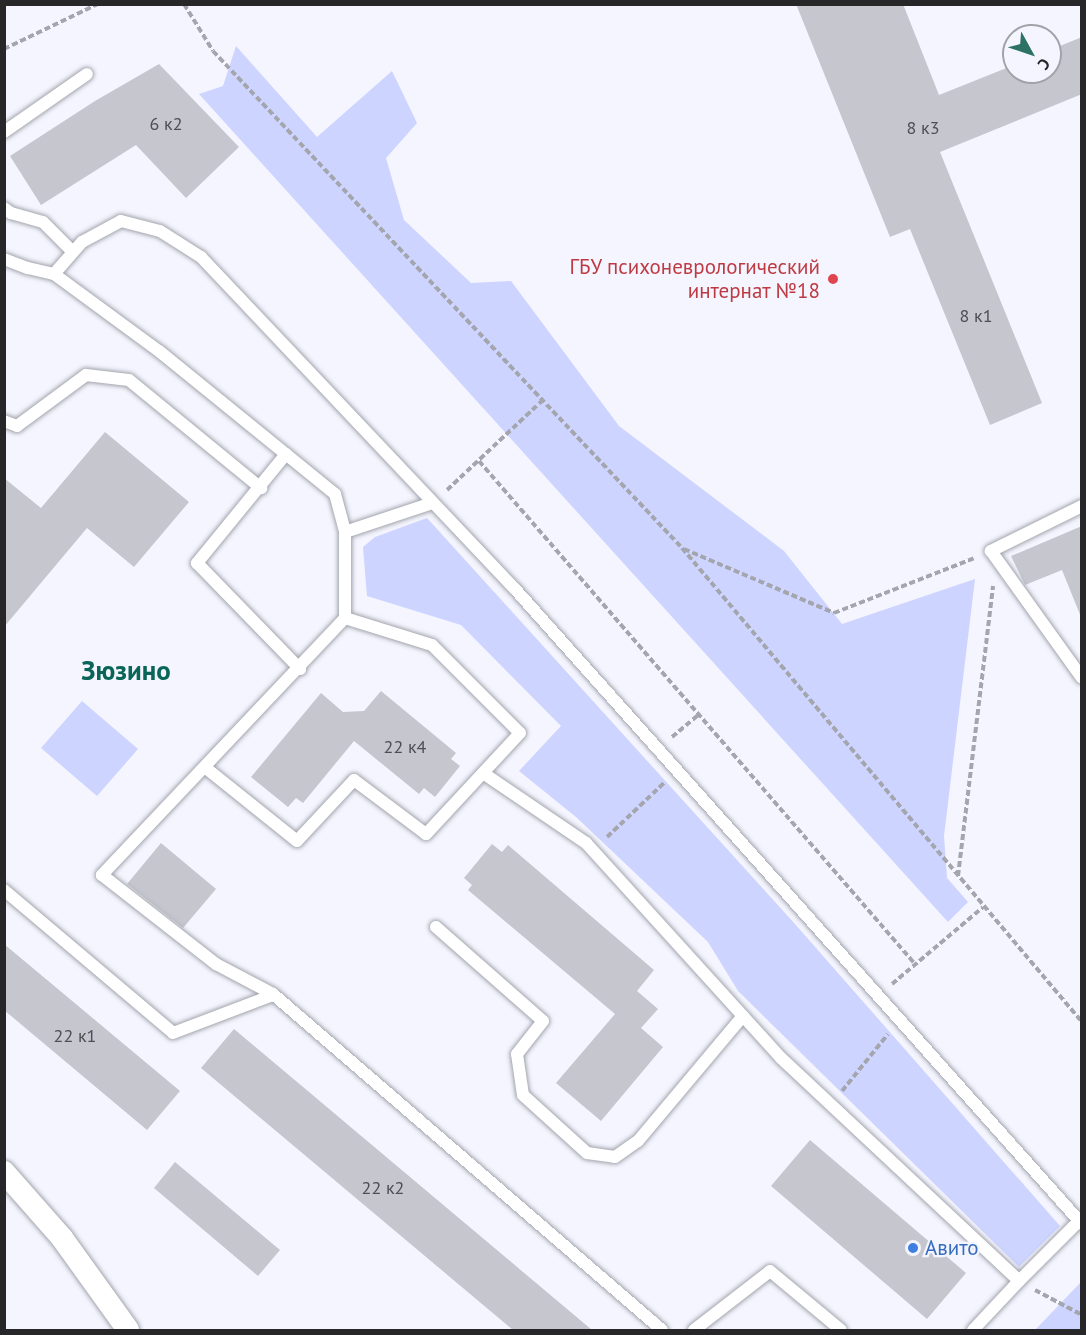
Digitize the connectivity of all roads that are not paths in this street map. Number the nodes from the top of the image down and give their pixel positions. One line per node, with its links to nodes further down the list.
1 (87, 74): 2 (lane)
2 (4, 132)
3 (4, 208): 4 (lane)
4 (73, 252): 6 (lane); 10 (lane)
5 (4, 259): 6 (lane)
6 (54, 274): 8 (lane)
7 (4, 421): 9 (lane)
8 (286, 454): 9 (lane); 12 (lane)
9 (261, 488): 14 (lane)
10 (432, 503): 12 (lane); 23 (lane)
11 (1082, 506): 15 (lane)
12 (345, 532): 13 (lane)
13 (345, 618): 14 (lane); 17 (lane)
14 (300, 669): 16 (lane)
15 (1082, 678)
16 (206, 768): 17 (lane); 20 (lane)
17 (483, 773): 21 (lane)
18 (4, 890): 20 (lane)
19 (436, 927): 21 (lane)
20 (273, 995): 26 (lane)
21 (743, 1016): 24 (lane)
22 (4, 1172): 25 (street)
23 (1080, 1223): 24 (lane)
24 (1019, 1281): 29 (lane)
25 (128, 1330)
26 (662, 1330)
27 (694, 1330): 28 (lane)
28 (841, 1330)
29 (973, 1330)

